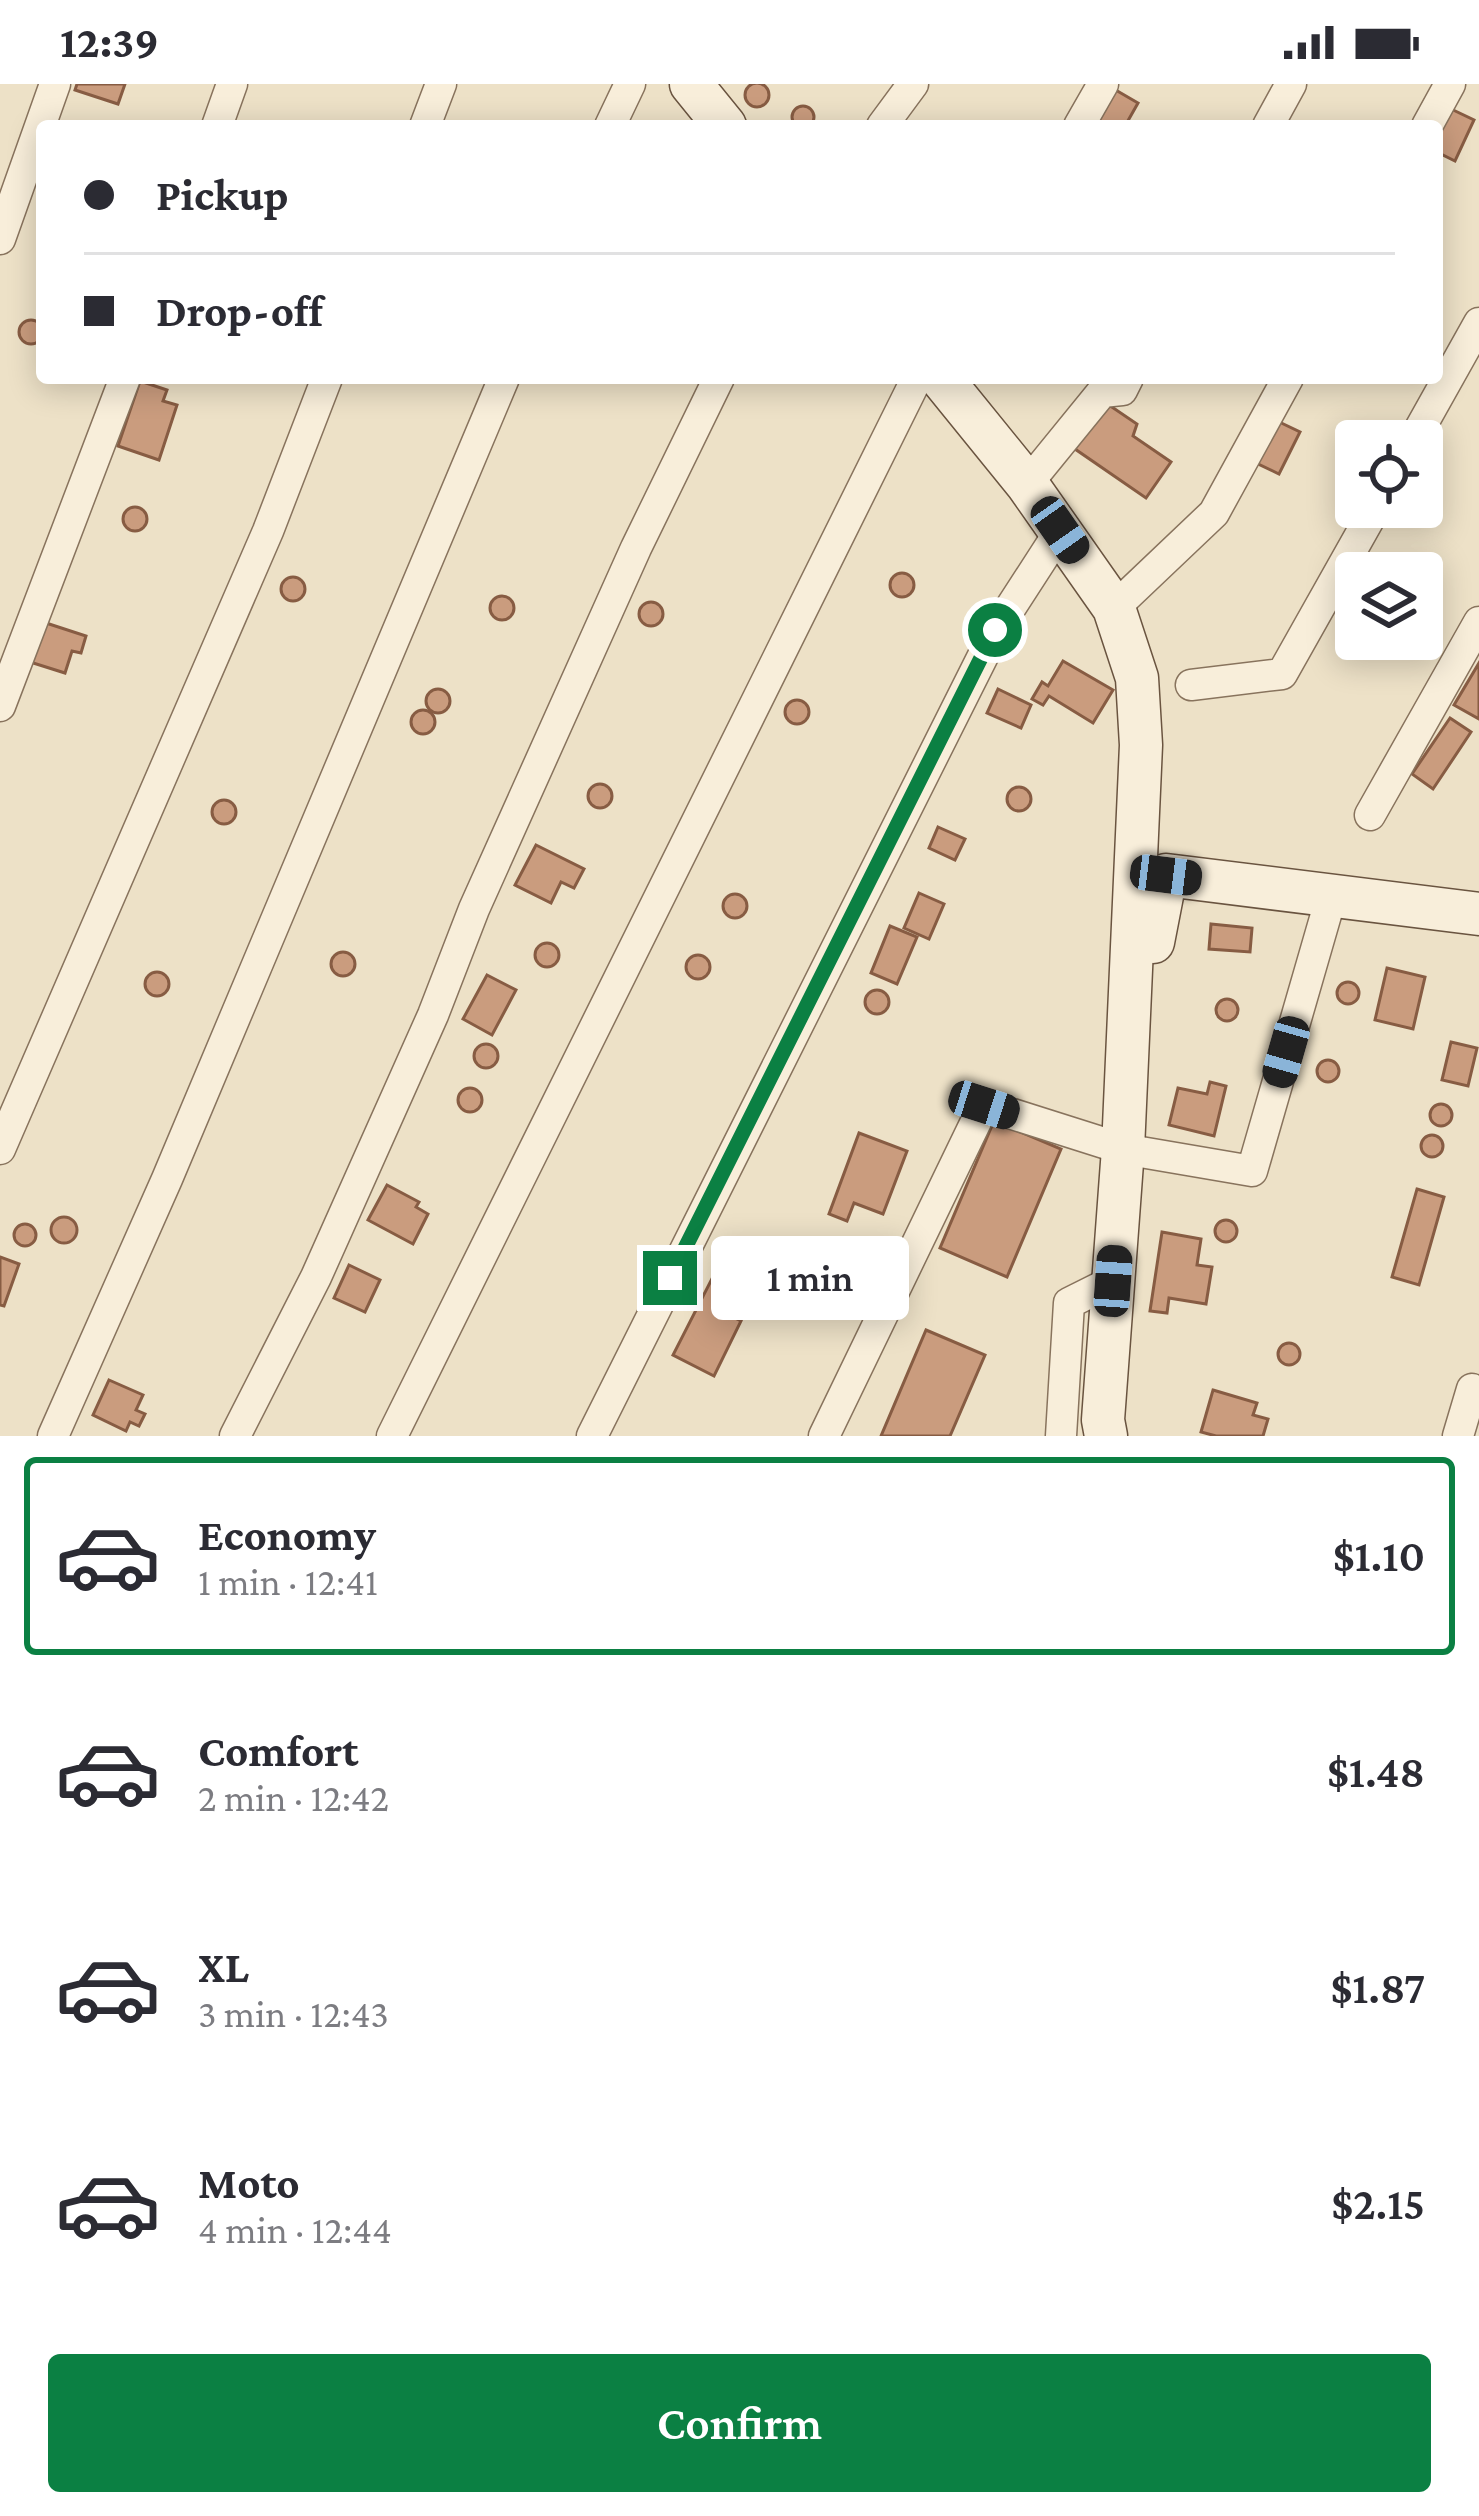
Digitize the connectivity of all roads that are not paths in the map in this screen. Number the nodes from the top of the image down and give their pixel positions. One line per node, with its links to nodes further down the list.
1 (55, 84): 10 (street)
2 (232, 84): 11 (street)
3 (441, 84): 12 (street)
4 (629, 84): 13 (street)
5 (691, 84): 14 (street)
6 (914, 84): 15 (street)
7 (1103, 84): 16 (street)
8 (1291, 84): 17 (street)
9 (1450, 84): 18 (street)
10 (42, 120)
11 (219, 120)
12 (426, 120)
13 (613, 120)
14 (720, 120)
15 (887, 120)
16 (1082, 120)
17 (1271, 120)
18 (1430, 120)
19 (36, 138): 20 (street)
20 (0, 239)
21 (1479, 323): 30 (street)
22 (123, 384): 37 (street)
23 (326, 384): 42 (street)
24 (501, 384): 46 (street)
25 (716, 384): 47 (street)
26 (914, 384): 48 (street)
27 (946, 384): 31 (street)
28 (1125, 384): 31 (street)
29 (1285, 384): 34 (street)
30 (1425, 420)
31 (1027, 484): 33 (street)
32 (1364, 528): 36 (street)
33 (1060, 530): 34 (street); 49 (street)
34 (1114, 608): 41 (street)
35 (1479, 622): 38 (street)
36 (1191, 685)
37 (0, 706)
38 (1370, 815)
39 (1332, 893): 40 (street); 41 (street); 43 (street)
40 (1479, 914)
41 (1125, 1086): 43 (street)
42 (0, 1149)
43 (1123, 1149): 44 (street); 50 (street)
44 (1113, 1281): 51 (street); 52 (street)
45 (1472, 1389): 53 (street)
46 (53, 1436)
47 (235, 1436)
48 (392, 1436)
49 (592, 1436)
50 (824, 1436)
51 (1061, 1436)
52 (1106, 1436)
53 (1458, 1436)

